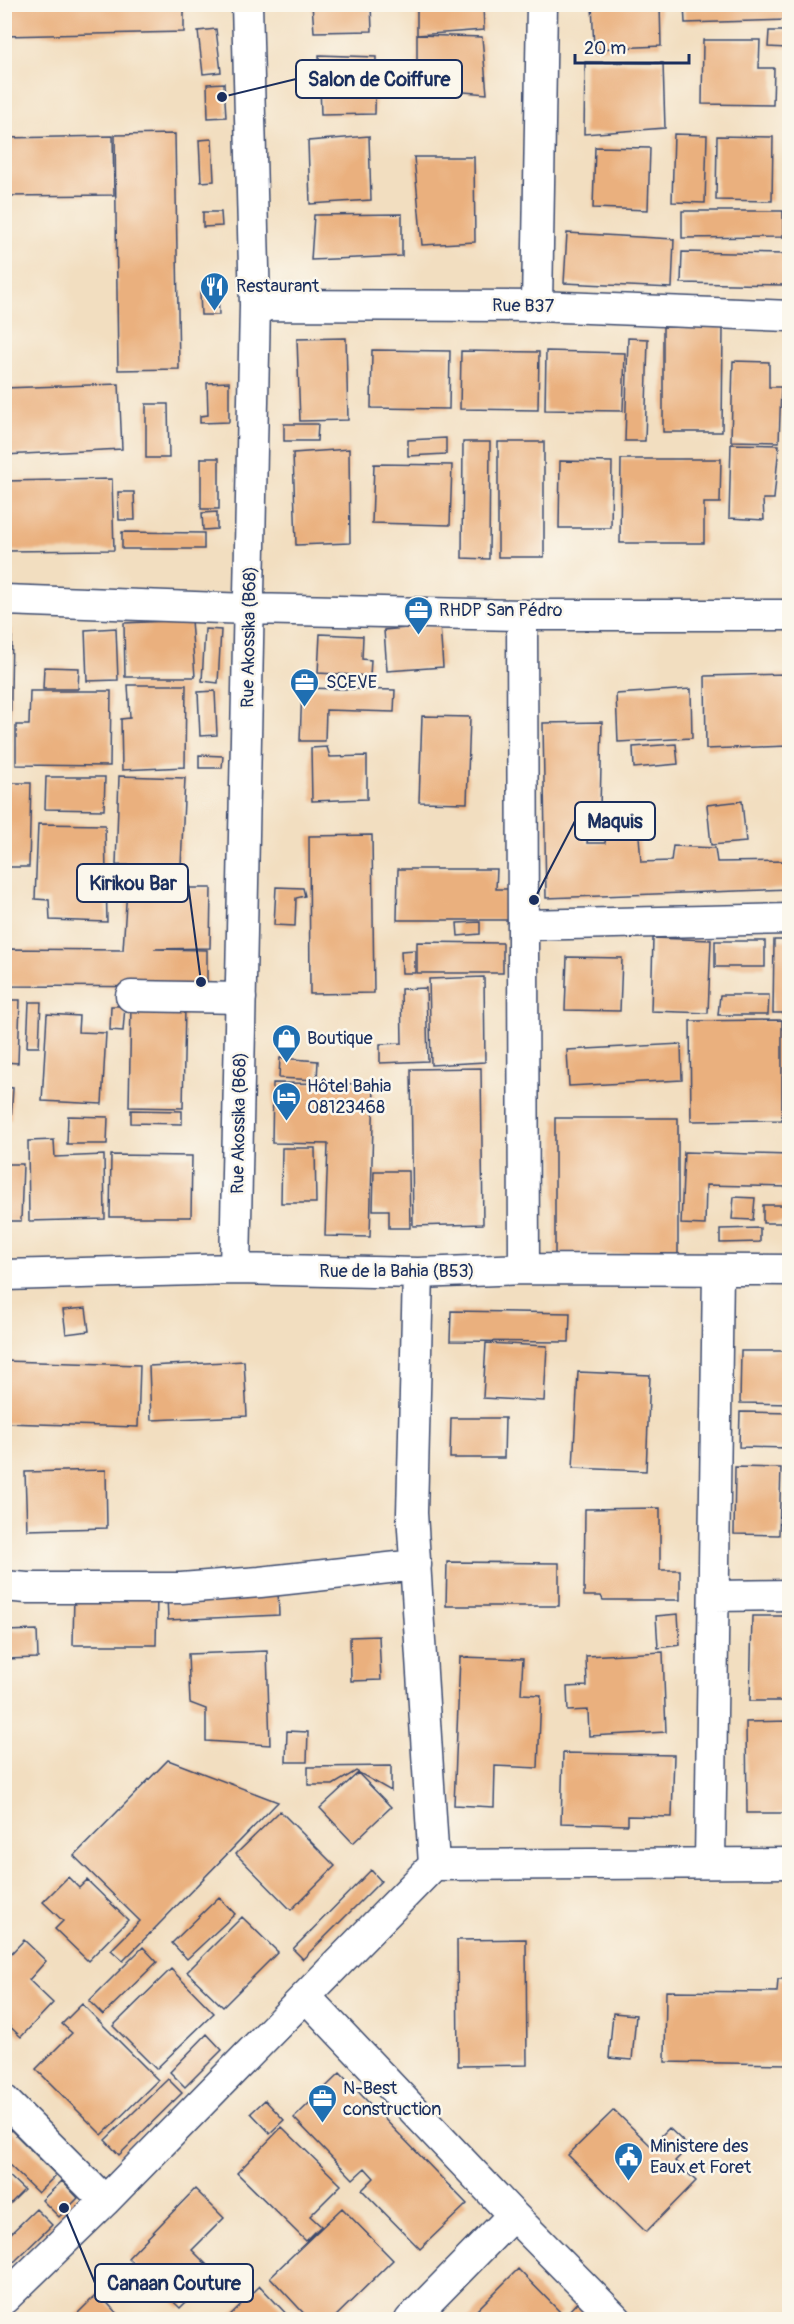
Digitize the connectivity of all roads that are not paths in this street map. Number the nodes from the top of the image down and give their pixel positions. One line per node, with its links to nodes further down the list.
1 (247, 4): 3 (street, Rue Akossika (B68))
2 (542, 4): 4 (street)
3 (255, 305): 4 (street, Rue B37); 7 (street, Rue Akossika (B68))
4 (537, 306): 5 (street, Rue B37)
5 (789, 316)
6 (4, 600): 7 (street)
7 (249, 609): 8 (street); 13 (street, Rue Akossika (B68))
8 (522, 615): 9 (street); 11 (street)
9 (789, 615)
10 (789, 919): 11 (street)
11 (524, 925): 15 (street)
12 (131, 996): 13 (street)
13 (241, 998): 14 (street, Rue Akossika (B68))
14 (235, 1269): 18 (street, Rue de la Bahia (B53)); 19 (street, Rue de la Bahia (B53))
15 (524, 1269): 16 (street, Rue de la Bahia (B53)); 18 (street, Rue de la Bahia (B53))
16 (718, 1270): 17 (street, Rue de la Bahia (B53)); 23 (street)
17 (789, 1270)
18 (418, 1273): 20 (street)
19 (4, 1275)
20 (416, 1565): 21 (street); 26 (street)
21 (4, 1586)
22 (789, 1595): 23 (street)
23 (714, 1596): 24 (street)
24 (710, 1863): 25 (street); 26 (street)
25 (789, 1863)
26 (434, 1864): 27 (street)
27 (306, 1996): 29 (street); 30 (street)
28 (4, 2100): 29 (street)
29 (105, 2200): 31 (street)
30 (513, 2215): 32 (street); 33 (street)
31 (4, 2299)
32 (410, 2319)
33 (617, 2319)

